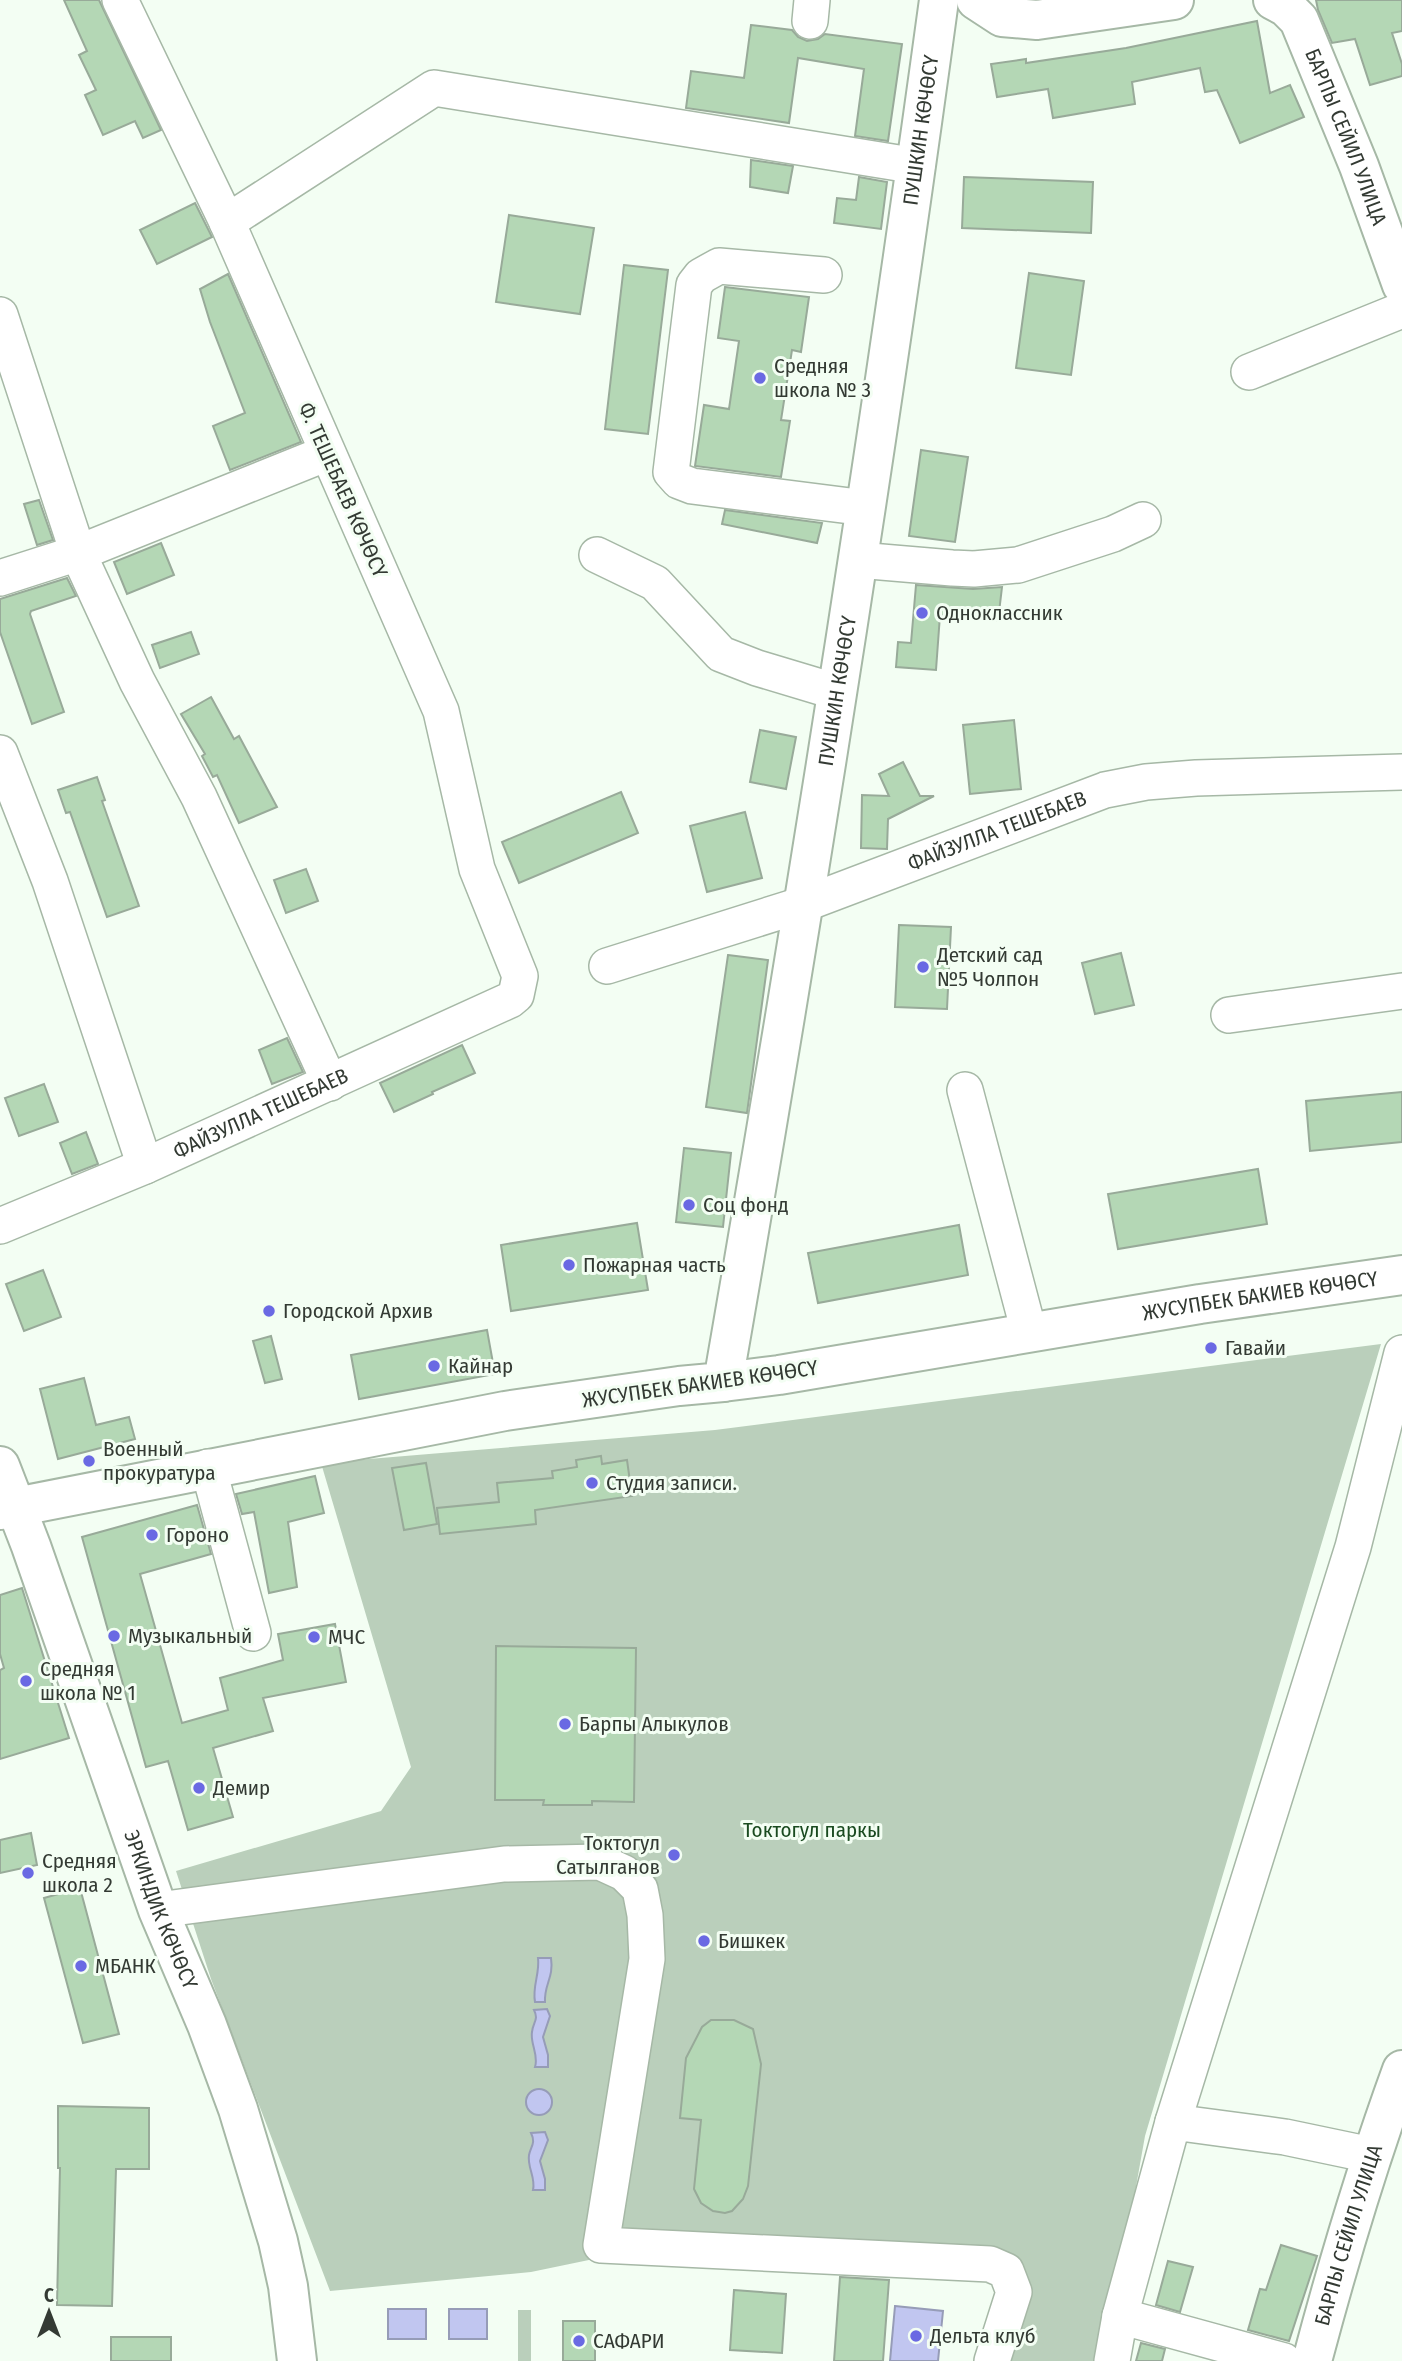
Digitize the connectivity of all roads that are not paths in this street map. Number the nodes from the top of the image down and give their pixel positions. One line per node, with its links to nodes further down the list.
1 (120, 0): 7 (street, Ф. ТЕШЕБАЕВ КӨЧӨСҮ)
2 (939, 0): 6 (main road, ПУШКИН КӨЧӨСҮ)
3 (976, 0): 4 (main road)
4 (1174, 0)
5 (1273, 0): 8 (main road, БАРПЫ СЕЙИЛ УЛИЦА)
6 (917, 166): 7 (street); 14 (main road, ПУШКИН КӨЧӨСҮ)
7 (227, 222): 13 (street, Ф. ТЕШЕБАЕВ КӨЧӨСҮ)
8 (1398, 263)
9 (824, 275): 14 (street)
10 (1402, 310): 12 (street)
11 (0, 315): 16 (street)
12 (1250, 372)
13 (327, 453): 16 (street); 26 (street, Ф. ТЕШЕБАЕВ КӨЧӨСҮ)
14 (866, 508): 18 (main road, ПУШКИН КӨЧӨСҮ)
15 (1143, 520): 18 (street)
16 (78, 553): 19 (street); 28 (street)
17 (597, 555): 20 (street)
18 (858, 560): 20 (main road, ПУШКИН КӨЧӨСҮ)
19 (0, 578)
20 (837, 692): 23 (main road, ПУШКИН КӨЧӨСҮ)
21 (0, 754): 30 (street)
22 (1402, 772): 23 (street, ФАЙЗУЛЛА ТЕШЕБАЕВ)
23 (804, 904): 24 (street, ФАЙЗУЛЛА ТЕШЕБАЕВ); 35 (main road, ПУШКИН КӨЧӨСҮ)
24 (607, 966)
25 (1402, 991): 27 (street)
26 (516, 995): 28 (street, ФАЙЗУЛЛА ТЕШЕБАЕВ)
27 (1230, 1015)
28 (330, 1083): 30 (street, ФАЙЗУЛЛА ТЕШЕБАЕВ)
29 (965, 1090): 33 (street)
30 (145, 1166): 31 (street, ФАЙЗУЛЛА ТЕШЕБАЕВ)
31 (0, 1226)
32 (1402, 1275): 33 (main road, ЖУСУПБЕК БАКИЕВ КӨЧӨСҮ)
33 (1029, 1332): 35 (main road, ЖУСУПБЕК БАКИЕВ КӨЧӨСҮ)
34 (1402, 1353): 42 (street)
35 (723, 1382): 37 (main road, ЖУСУПБЕК БАКИЕВ КӨЧӨСҮ)
36 (0, 1466): 38 (main road, ЭРКИНДИК КӨЧӨСҮ)
37 (208, 1467): 38 (main road, ЖУСУПБЕК БАКИЕВ КӨЧӨСҮ); 39 (street)
38 (8, 1508): 40 (main road, ЭРКИНДИК КӨЧӨСҮ)
39 (253, 1633)
40 (158, 1910): 45 (main road, ЭРКИНДИК КӨЧӨСҮ); 46 (street)
41 (1402, 2070): 43 (main road, БАРПЫ СЕЙИЛ УЛИЦА)
42 (1173, 2122): 43 (street); 44 (street)
43 (1371, 2155): 49 (main road, БАРПЫ СЕЙИЛ УЛИЦА)
44 (1121, 2316): 47 (street); 48 (street)
45 (297, 2361)
46 (992, 2361)
47 (1112, 2361)
48 (1284, 2361)
49 (1312, 2361)

